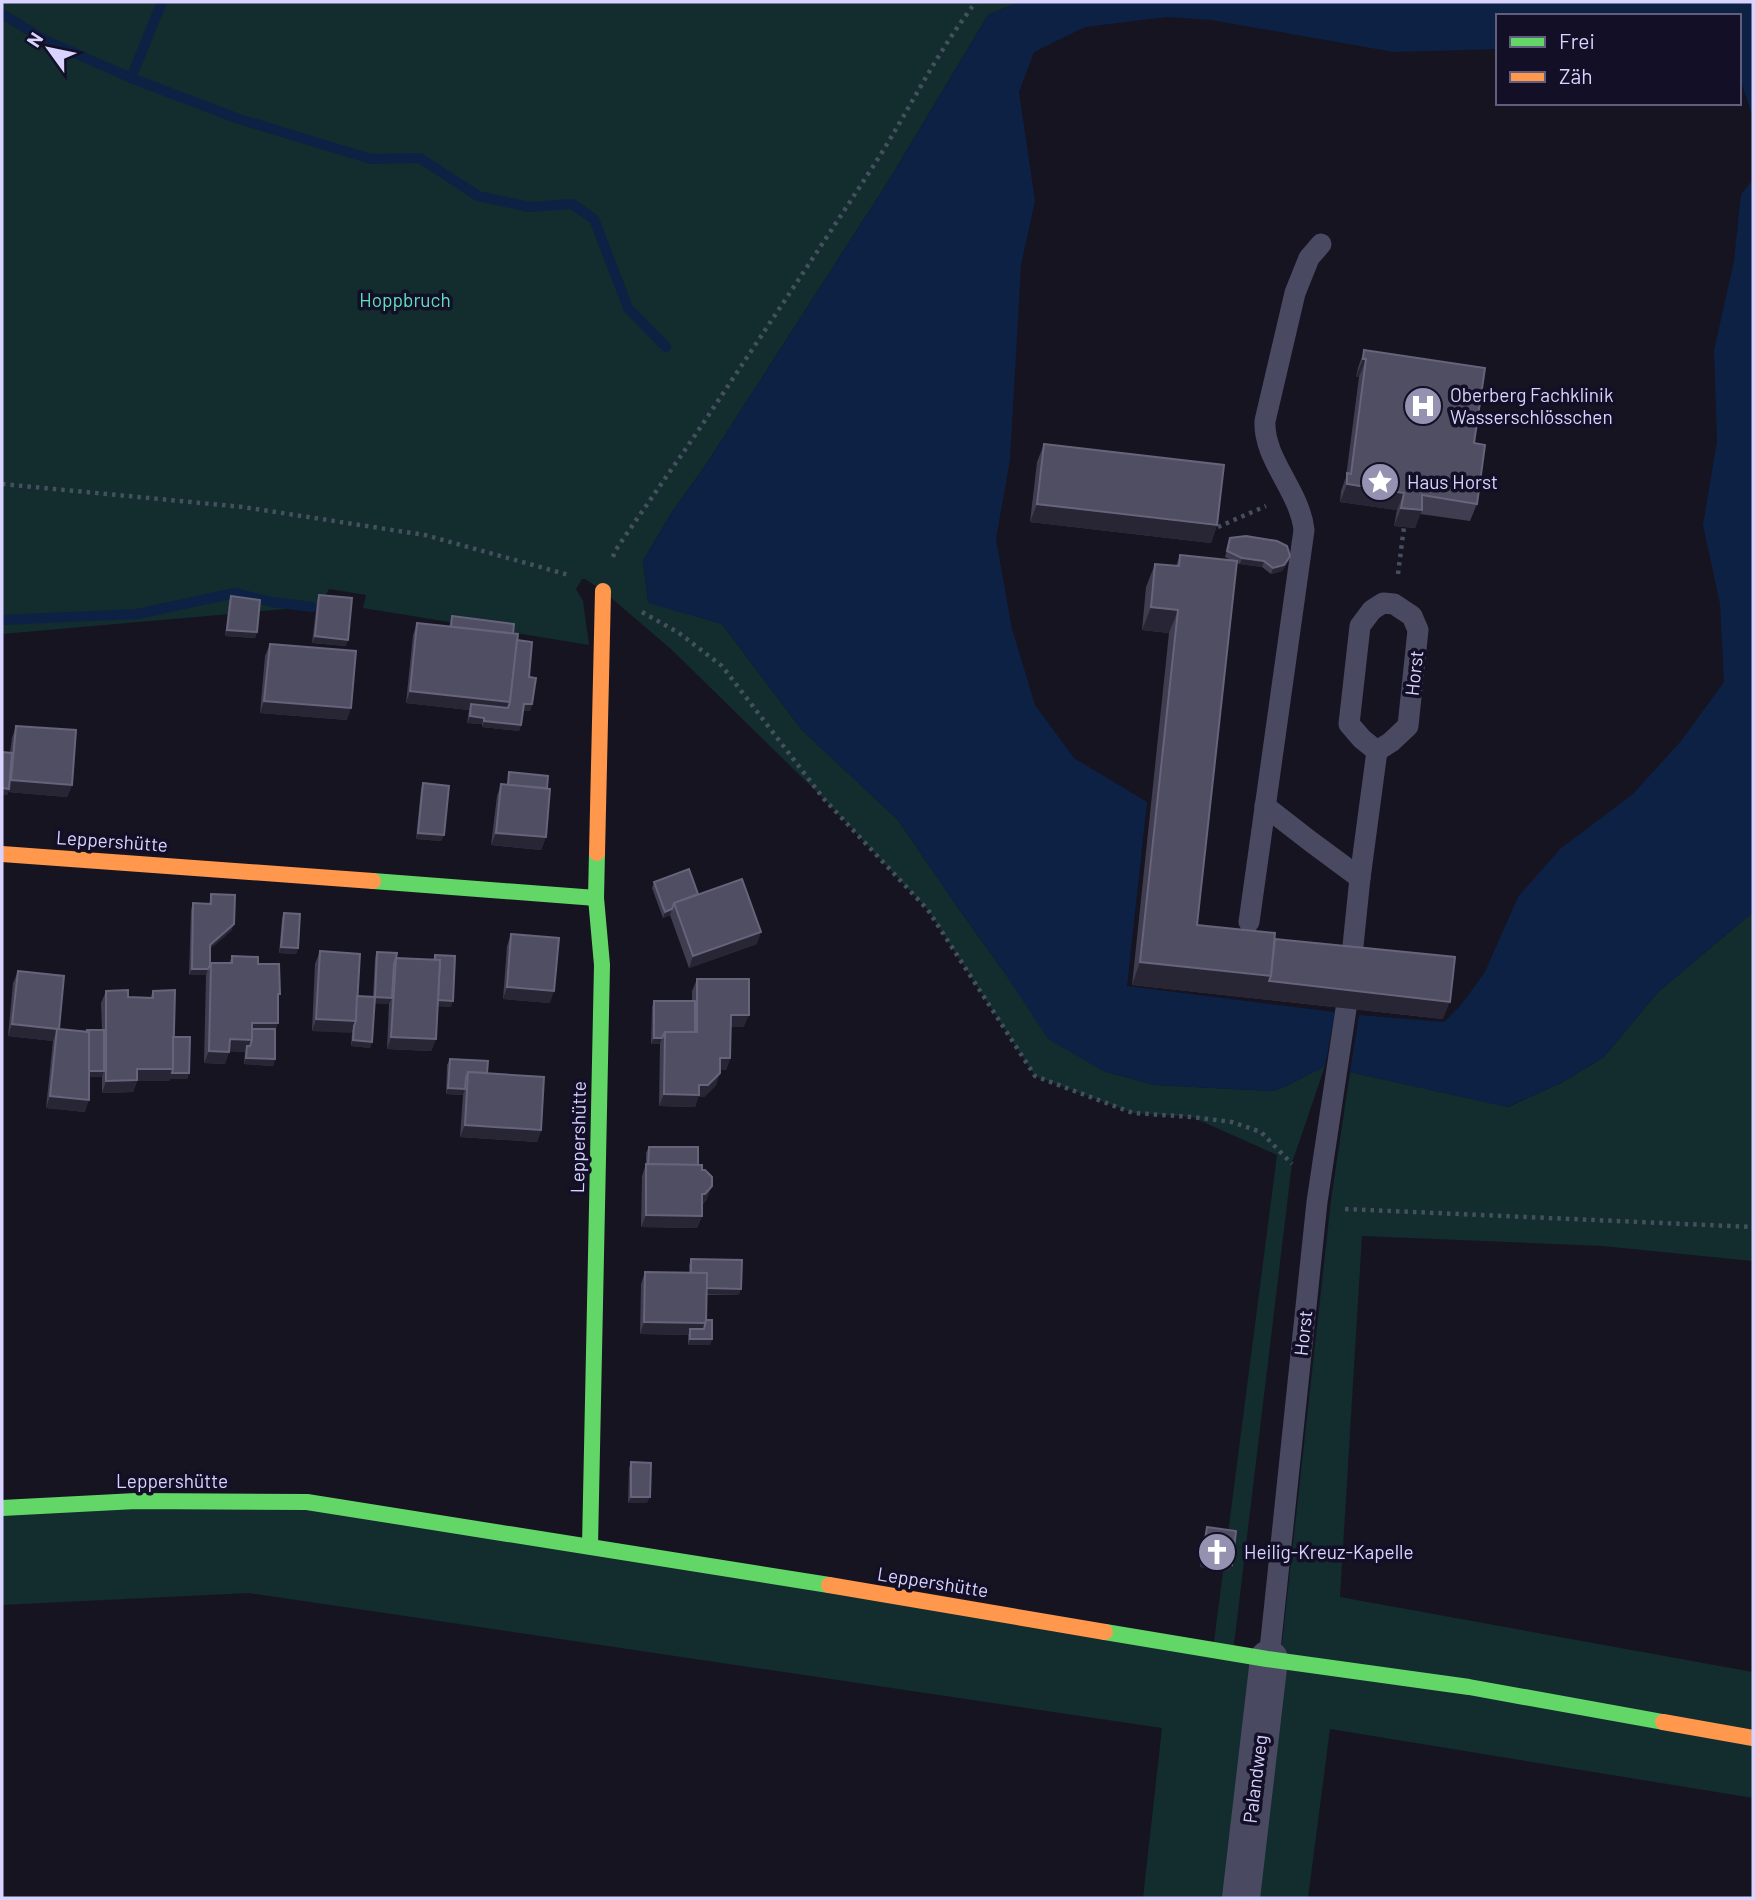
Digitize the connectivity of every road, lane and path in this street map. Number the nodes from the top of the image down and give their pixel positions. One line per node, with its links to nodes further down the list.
1 (976, 2): 8 (path)
2 (1321, 244): 4 (lane)
3 (2, 484): 8 (path)
4 (1293, 494): 5 (path); 10 (lane)
5 (1218, 527)
6 (1404, 527): 7 (path)
7 (1398, 569)
8 (603, 591): 13 (street, Leppershütte); 17 (path)
9 (1377, 751): 9 (lane, Horst); 12 (lane)
10 (1265, 806): 12 (lane); 14 (lane)
11 (2, 854): 13 (street, Leppershütte)
12 (1360, 878): 15 (lane)
13 (596, 898): 20 (street, Leppershütte)
14 (1249, 922)
15 (1351, 965)
16 (1346, 1009): 17 (lane, Horst)
17 (1317, 1202): 18 (path); 21 (lane, Horst)
18 (1753, 1227)
19 (2, 1508): 20 (street, Leppershütte)
20 (590, 1546): 21 (street, Leppershütte)
21 (1269, 1659): 22 (street, Leppershütte); 23 (street, Palandweg)
22 (1753, 1738)
23 (1241, 1898)

